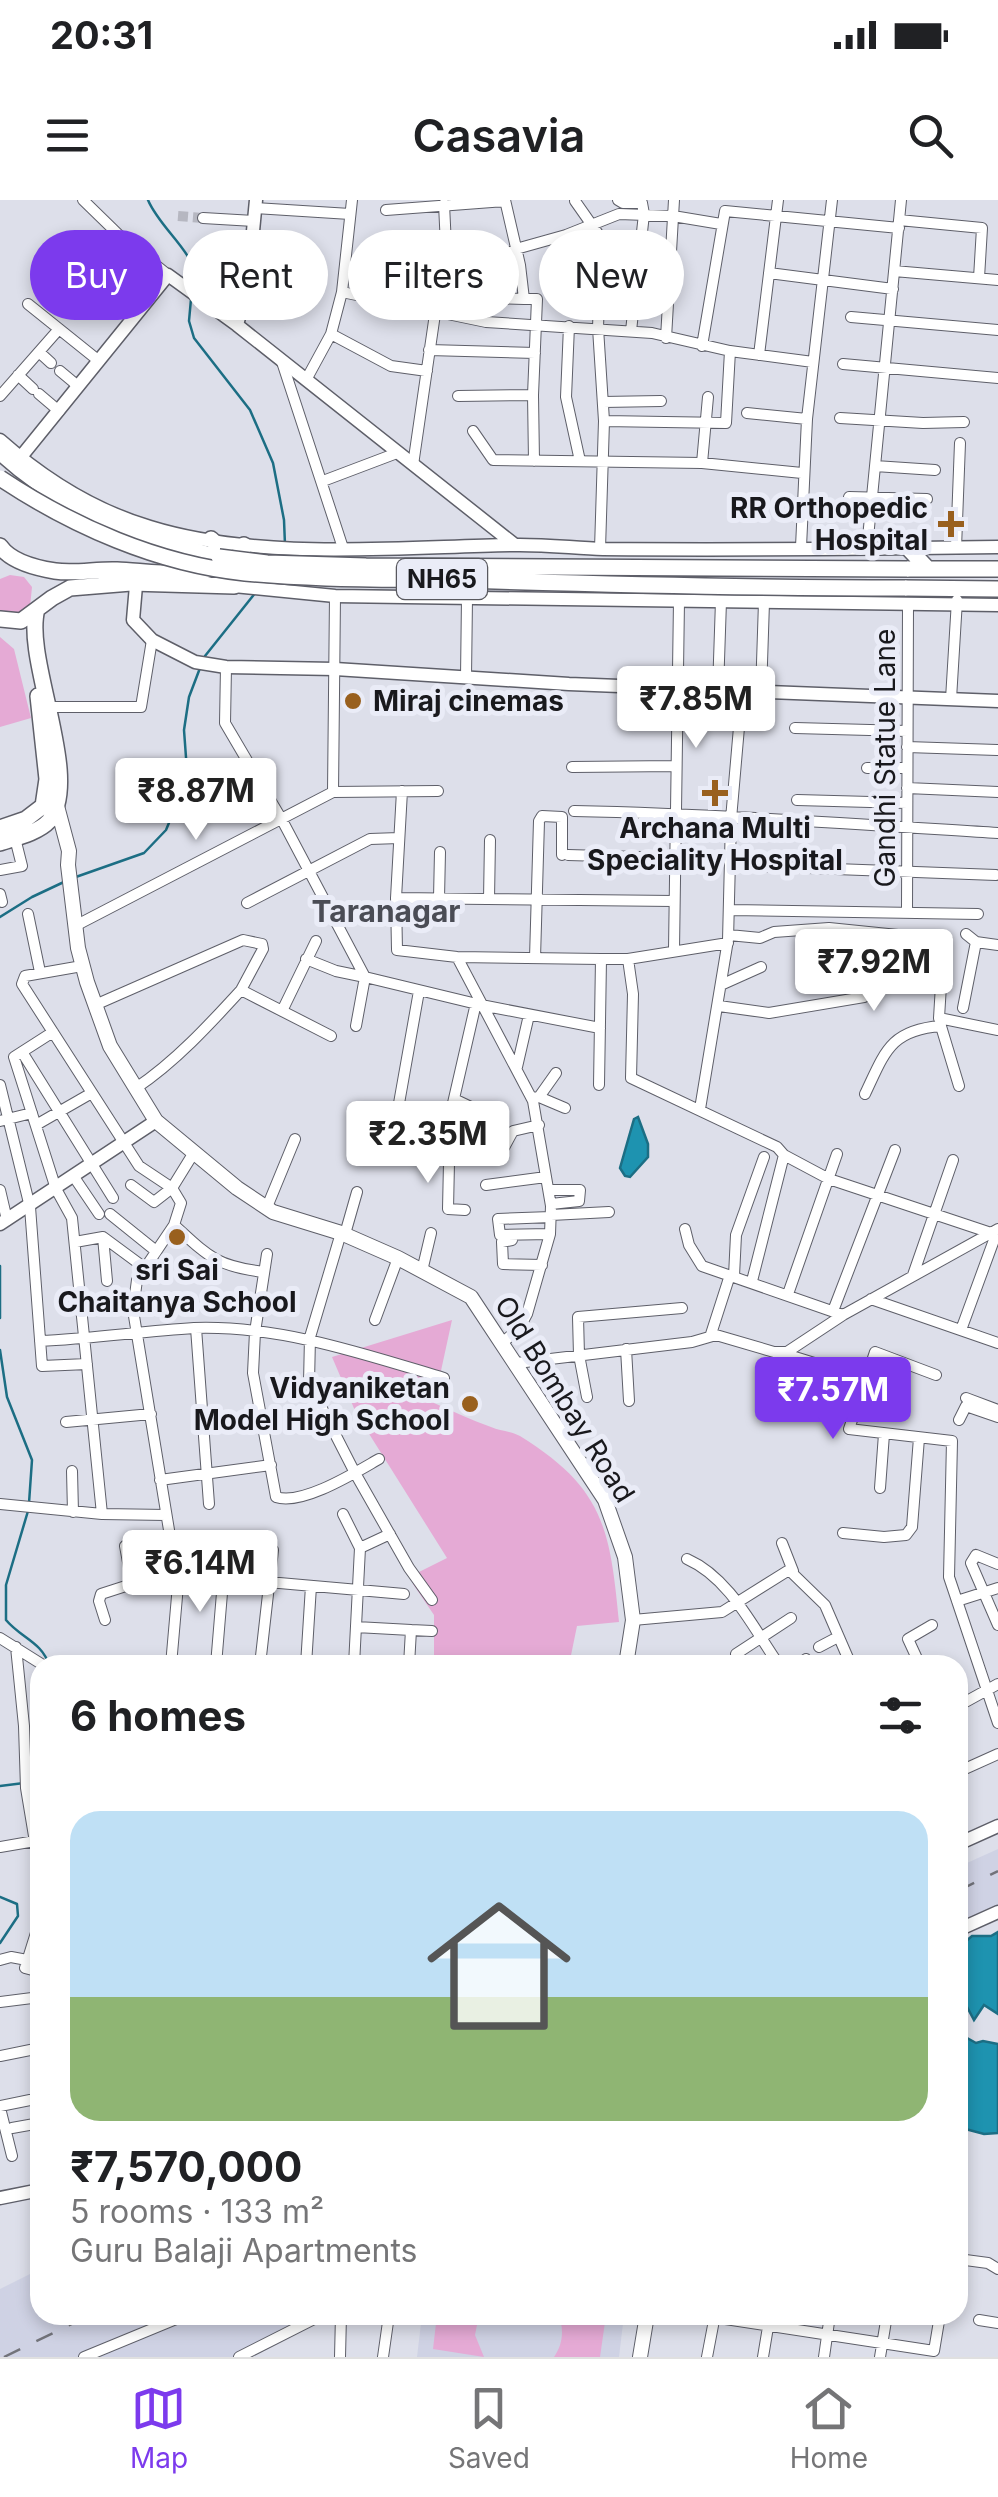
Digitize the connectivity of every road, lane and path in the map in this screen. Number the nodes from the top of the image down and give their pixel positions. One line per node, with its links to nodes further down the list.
1 (83, 200): 29 (street)
2 (352, 200): 14 (street)
3 (618, 200): 15 (street)
4 (674, 200): 17 (street)
5 (778, 200): 16 (street)
6 (832, 200): 19 (street)
7 (901, 200): 22 (street)
8 (505, 201): 10 (street); 24 (street)
9 (575, 201): 20 (street)
10 (444, 203): 11 (street); 23 (street)
11 (408, 204): 13 (street)
12 (255, 210): 14 (street); 18 (street); 43 (street)
13 (386, 210)
14 (350, 214): 34 (street)
15 (644, 214): 17 (street); 20 (street); 49 (street)
16 (776, 215): 19 (street); 21 (street); 28 (street)
17 (673, 216): 21 (street); 51 (street)
18 (203, 218)
19 (830, 221): 22 (street); 31 (street)
20 (592, 224): 25 (street); 46 (street)
21 (721, 224): 52 (street)
22 (899, 224): 27 (street); 30 (street)
23 (446, 230)
24 (512, 230)
25 (519, 249)
26 (519, 268): 37 (street)
27 (894, 270): 30 (street); 33 (street)
28 (770, 273): 31 (street); 57 (street)
29 (168, 275): 43 (street); 58 (street)
30 (978, 278): 32 (street)
31 (822, 279): 33 (street); 60 (street)
32 (998, 280)
33 (892, 289): 42 (street)
34 (342, 292): 35 (street); 50 (street)
35 (348, 293)
36 (519, 299): 37 (street)
37 (524, 299): 44 (street)
38 (28, 304): 47 (street)
39 (851, 316): 42 (street)
40 (434, 320): 53 (street)
41 (486, 320): 44 (street)
42 (890, 320): 48 (street); 62 (street)
43 (238, 325): 59 (street)
44 (536, 326): 45 (street); 56 (street)
45 (569, 326): 46 (street); 88 (street)
46 (598, 328): 49 (street); 72 (street)
47 (60, 329): 55 (street); 58 (street)
48 (998, 330)
49 (631, 331): 51 (street)
50 (330, 334): 63 (street); 66 (street)
51 (666, 338): 52 (street)
52 (702, 346): 54 (street)
53 (429, 350): 56 (street); 63 (street)
54 (730, 351): 57 (street); 80 (street)
55 (39, 352): 64 (street); 67 (street)
56 (535, 353): 68 (street)
57 (759, 355): 60 (street)
58 (99, 361): 67 (street)
59 (282, 361): 66 (street); 96 (street)
60 (814, 362): 76 (street)
61 (844, 364): 62 (street)
62 (885, 366): 65 (street); 78 (street)
63 (427, 371): 91 (street)
64 (18, 376): 69 (street); 74 (street)
65 (998, 378)
66 (306, 380): 85 (street)
67 (78, 386): 74 (street)
68 (533, 394): 70 (street); 87 (street)
69 (0, 396)
70 (458, 396)
71 (708, 397): 80 (street)
72 (603, 402): 73 (street); 79 (street)
73 (661, 402)
74 (58, 411): 86 (street)
75 (747, 413): 76 (street)
76 (807, 418): 94 (street)
77 (840, 418): 78 (street)
78 (880, 421): 81 (street); 92 (street)
79 (604, 422): 80 (street); 89 (street)
80 (706, 422): 90 (street)
81 (964, 422)
82 (473, 431): 87 (street)
83 (960, 444): 110 (street)
84 (1, 445): 86 (street); 112 (main road, NH65, bridge)
85 (397, 453): 91 (street); 96 (street)
86 (20, 458): 100 (street)
87 (534, 461): 88 (street)
88 (580, 461): 89 (street)
89 (600, 461): 90 (street); 111 (street)
90 (702, 463): 94 (street)
91 (413, 465): 101 (street)
92 (875, 466): 93 (street); 98 (street)
93 (936, 470)
94 (802, 473): 107 (street)
95 (0, 478): 120 (main road, NH65, bridge)
96 (323, 482): 105 (street)
97 (849, 497): 98 (street)
98 (872, 497): 99 (street); 108 (street)
99 (927, 500)
100 (211, 539): 102 (street); 114 (main road)
101 (514, 544): 106 (street); 111 (street)
102 (244, 545): 105 (street); 117 (main road)
103 (0, 546): 115 (main road)
104 (998, 547): 110 (street)
105 (343, 548): 106 (street)
106 (435, 548): 121 (street)
107 (802, 548): 108 (street); 111 (street)
108 (867, 548): 109 (street)
109 (908, 548): 110 (street); 112 (main road)
110 (956, 548)
111 (600, 549)
112 (928, 569): 113 (main road, NH65)
113 (998, 570)
114 (173, 573): 115 (main road); 116 (main road)
115 (136, 577): 116 (main road); 128 (main road); 130 (street)
116 (194, 586): 117 (main road)
117 (234, 586): 119 (street)
118 (998, 589): 122 (main road, NH65)
119 (335, 596): 121 (street); 132 (street)
120 (906, 596): 122 (street); 122 (main road, NH65); 126 (street); 138 (street, Gandhi Statue Lane)
121 (435, 597): 123 (street)
122 (957, 597): 127 (street); 139 (street)
123 (468, 598): 124 (street); 133 (street)
124 (679, 601): 125 (street); 134 (street)
125 (721, 601): 126 (street); 135 (street)
126 (764, 602): 137 (street)
127 (998, 606)
128 (38, 608): 129 (main road); 141 (main road, Old Bombay Road)
129 (3, 621): 159 (main road, Old Bombay Road)
130 (152, 640): 131 (street); 141 (street)
131 (223, 667): 132 (street); 147 (street)
132 (335, 669): 133 (street); 154 (street)
133 (466, 677): 134 (street)
134 (677, 689): 135 (street); 146 (street)
135 (718, 690): 136 (street)
136 (742, 692): 137 (street); 162 (street)
137 (761, 693): 138 (street)
138 (908, 698): 139 (street); 143 (street, Gandhi Statue Lane)
139 (951, 699): 140 (street)
140 (998, 701)
141 (50, 706): 159 (main road, Old Bombay Road)
142 (794, 728): 143 (street)
143 (908, 731): 144 (street, Gandhi Statue Lane)
144 (907, 747): 145 (street); 150 (street, Gandhi Statue Lane)
145 (997, 750)
146 (676, 766): 148 (street); 161 (street)
147 (252, 767): 158 (street); 163 (street)
148 (572, 767)
149 (867, 768): 150 (street)
150 (907, 768): 151 (street, Gandhi Statue Lane)
151 (907, 788): 155 (street); 157 (street, Gandhi Statue Lane)
152 (402, 791): 153 (street); 154 (street); 167 (street)
153 (438, 791)
154 (333, 792): 163 (street)
155 (998, 792)
156 (798, 800): 157 (street)
157 (907, 804): 164 (street, Gandhi Statue Lane)
158 (187, 805)
159 (50, 807): 165 (main road); 168 (main road); 189 (main road, Old Bombay Road)
160 (574, 812): 161 (street)
161 (675, 813): 162 (street); 173 (street)
162 (731, 819): 164 (street); 174 (street)
163 (282, 820): 177 (street); 189 (street)
164 (907, 827): 166 (street); 175 (street, Gandhi Statue Lane)
165 (0, 828)
166 (998, 832)
167 (399, 838): 177 (street); 179 (street)
168 (8, 840): 176 (street)
169 (490, 840): 181 (street)
170 (440, 852): 180 (street)
171 (537, 854): 172 (street); 172 (street); 182 (street)
172 (565, 855): 173 (street)
173 (674, 858): 183 (street)
174 (731, 864): 175 (street); 185 (street)
175 (907, 869): 178 (street); 186 (street, Gandhi Statue Lane)
176 (0, 870)
177 (308, 870): 184 (street); 205 (street)
178 (996, 874)
179 (396, 898): 180 (street); 197 (street)
180 (439, 898): 181 (street)
181 (490, 899): 182 (street)
182 (534, 899): 183 (street); 198 (street)
183 (674, 901): 196 (street)
184 (247, 903)
185 (730, 910): 186 (street); 191 (street)
186 (907, 912): 188 (street)
187 (28, 914): 204 (street)
188 (978, 914)
189 (76, 926): 202 (main road, Old Bombay Road)
190 (966, 934): 194 (street)
191 (728, 939): 192 (street); 196 (street); 206 (street)
192 (948, 940)
193 (316, 941): 200 (street)
194 (976, 942): 195 (street); 212 (street)
195 (998, 945)
196 (674, 950): 201 (street)
197 (457, 957): 198 (street); 210 (street)
198 (535, 958): 199 (street)
199 (601, 958): 201 (street); 217 (street)
200 (306, 959): 205 (street); 213 (street)
201 (628, 959): 233 (street)
202 (82, 966): 204 (street); 209 (main road, Old Bombay Road)
203 (761, 967): 206 (street)
204 (40, 972): 219 (street)
205 (364, 976): 208 (street); 216 (street)
206 (723, 984): 211 (street)
207 (241, 990): 209 (street); 213 (street); 227 (street)
208 (419, 991): 210 (street); 236 (street)
209 (95, 1004): 227 (main road, Old Bombay Road)
210 (478, 1004): 214 (street); 222 (street); 231 (street)
211 (719, 1006): 215 (street); 233 (street)
212 (963, 1008)
213 (282, 1011): 220 (street)
214 (529, 1015): 217 (street); 222 (street)
215 (940, 1022): 218 (street); 226 (street); 229 (street)
216 (356, 1026)
217 (600, 1028): 225 (street)
218 (998, 1030)
219 (53, 1032): 221 (street); 228 (street)
220 (331, 1036)
221 (22, 1052): 234 (street); 235 (street)
222 (516, 1068): 230 (street)
223 (556, 1073): 230 (street)
224 (0, 1085): 237 (street)
225 (600, 1085)
226 (959, 1086)
227 (136, 1088): 238 (main road, Old Bombay Road)
228 (90, 1094): 234 (street); 243 (street)
229 (865, 1094)
230 (535, 1098): 232 (street); 240 (street)
231 (454, 1099): 236 (street); 239 (street)
232 (565, 1108)
233 (700, 1109): 247 (street)
234 (60, 1112): 241 (street); 251 (street)
235 (32, 1113): 237 (street); 241 (street)
236 (450, 1116): 265 (street)
237 (4, 1119): 263 (street)
238 (156, 1121): 243 (street); 245 (main road, Old Bombay Road)
239 (500, 1121)
240 (538, 1124): 248 (street); 254 (street)
241 (36, 1125): 258 (street)
242 (295, 1138): 264 (street)
243 (124, 1144): 251 (street); 257 (street)
244 (894, 1150): 261 (street)
245 (193, 1154): 257 (street); 264 (main road, Old Bombay Road)
246 (837, 1154): 253 (street)
247 (784, 1155): 253 (street); 288 (street)
248 (500, 1156)
249 (764, 1157): 285 (street)
250 (952, 1160): 268 (street)
251 (92, 1164): 252 (street); 262 (street)
252 (74, 1177): 258 (street); 278 (street)
253 (828, 1178): 261 (street); 289 (street)
254 (548, 1183): 256 (street); 266 (street); 266 (street)
255 (131, 1185): 257 (street)
256 (486, 1186)
257 (172, 1188): 270 (street)
258 (56, 1189): 263 (street); 277 (street)
259 (0, 1190): 269 (street)
260 (357, 1192): 274 (street)
261 (878, 1194): 268 (street); 295 (street)
262 (113, 1198)
263 (30, 1207): 269 (street); 303 (street)
264 (267, 1207): 274 (main road, Old Bombay Road)
265 (465, 1210)
266 (551, 1212): 267 (street); 276 (street); 276 (street)
267 (610, 1212)
268 (934, 1213): 272 (street); 286 (street)
269 (3, 1222)
270 (174, 1225): 278 (street); 284 (street)
271 (685, 1229): 285 (street)
272 (996, 1230): 286 (street); 298 (street)
273 (431, 1233): 283 (street)
274 (343, 1234): 280 (main road, Old Bombay Road); 304 (street)
275 (103, 1237): 277 (street); 282 (street); 287 (street)
276 (549, 1237): 281 (street); 281 (street)
277 (75, 1242): 291 (street)
278 (156, 1251): 282 (street)
279 (267, 1254): 284 (street)
280 (398, 1258): 283 (main road, Old Bombay Road); 296 (street)
281 (542, 1265): 305 (street)
282 (145, 1268): 292 (street)
283 (422, 1271): 305 (main road, Old Bombay Road)
284 (264, 1272): 299 (street)
285 (732, 1276): 288 (street); 300 (street)
286 (913, 1276): 290 (street)
287 (107, 1281)
288 (752, 1281): 289 (street)
289 (788, 1294): 295 (street)
290 (871, 1300): 295 (street); 298 (street)
291 (80, 1302): 292 (street); 302 (street)
292 (133, 1305): 294 (street); 301 (street)
293 (682, 1308): 309 (street)
294 (171, 1311)
295 (838, 1312): 308 (street)
296 (375, 1320)
297 (196, 1328): 299 (street); 301 (street); 329 (street)
298 (962, 1330): 306 (street)
299 (254, 1332): 304 (street); 326 (street)
300 (710, 1334): 307 (street); 308 (street)
301 (137, 1335): 302 (street); 318 (street)
302 (84, 1339): 303 (street); 310 (street)
303 (40, 1342): 310 (street)
304 (311, 1342): 313 (street); 328 (street)
305 (503, 1342): 311 (main road, Old Bombay Road)
306 (998, 1343)
307 (626, 1350): 309 (street); 317 (street)
308 (782, 1353): 314 (street)
309 (579, 1355): 311 (street); 315 (street)
310 (86, 1364): 320 (street)
311 (517, 1364): 362 (main road, Old Bombay Road)
312 (936, 1375): 314 (street)
313 (444, 1378)
314 (866, 1379): 323 (street)
315 (588, 1397)
316 (966, 1398): 319 (street)
317 (629, 1401)
318 (151, 1414): 320 (street); 330 (street)
319 (998, 1414): 321 (street)
320 (92, 1419): 322 (street); 335 (street)
321 (958, 1420)
322 (66, 1422)
323 (884, 1434): 324 (street); 331 (street)
324 (919, 1438): 339 (street); 358 (street)
325 (379, 1459): 328 (street)
326 (271, 1465): 328 (street); 329 (street)
327 (72, 1472): 334 (street)
328 (355, 1473): 338 (street)
329 (208, 1474): 330 (street); 333 (street)
330 (160, 1480): 337 (street)
331 (880, 1488)
332 (0, 1504): 334 (street)
333 (209, 1504)
334 (74, 1512): 335 (street)
335 (102, 1514): 337 (street)
336 (342, 1514): 342 (street)
337 (166, 1515): 349 (street)
338 (390, 1534): 342 (street); 357 (street)
339 (843, 1534)
340 (782, 1543): 347 (street)
341 (124, 1546): 350 (street)
342 (360, 1548): 354 (street)
343 (273, 1550): 348 (street)
344 (687, 1559): 359 (street)
345 (998, 1564): 355 (street)
346 (224, 1569): 351 (street)
347 (793, 1571): 359 (street); 368 (street)
348 (268, 1582): 352 (street); 376 (street)
349 (177, 1583): 350 (street); 351 (street); 374 (street)
350 (132, 1584): 361 (street)
351 (222, 1586): 375 (street)
352 (312, 1586): 354 (street); 377 (street)
353 (998, 1588): 355 (street)
354 (358, 1590): 356 (street); 365 (street)
355 (984, 1593): 358 (street); 364 (street)
356 (404, 1594)
357 (432, 1600)
358 (958, 1601): 385 (street)
359 (737, 1602): 362 (street); 370 (street)
360 (791, 1618): 370 (street)
361 (104, 1620)
362 (633, 1620): 380 (main road, Old Bombay Road)
363 (932, 1624): 383 (street)
364 (998, 1625)
365 (356, 1626): 366 (street); 378 (street)
366 (411, 1630): 367 (street); 379 (street)
367 (432, 1630)
368 (838, 1636): 371 (street); 382 (street)
369 (0, 1638): 372 (street)
370 (761, 1639): 373 (street); 381 (street)
371 (819, 1647)
372 (16, 1648): 384 (street); 390 (street)
373 (736, 1654)
374 (172, 1655)
375 (217, 1655)
376 (261, 1655)
377 (307, 1655)
378 (355, 1655)
379 (410, 1655)
380 (628, 1655)
381 (772, 1655)
382 (847, 1655)
383 (915, 1655)
384 (30, 1657)
385 (993, 1686): 386 (street); 387 (street)
386 (968, 1700)
387 (998, 1723)
388 (998, 1754): 389 (street)
389 (968, 1768)
390 (26, 1784): 391 (street); 392 (street)
391 (30, 1784)
392 (30, 1806)
393 (998, 1826): 395 (street)
394 (30, 1840): 396 (street)
395 (968, 1840)
396 (0, 1847)
397 (998, 1912): 398 (street)
398 (968, 1926)
399 (30, 1951): 401 (street)
400 (0, 1960): 401 (street)
401 (26, 1964): 402 (street)
402 (30, 1966)
403 (30, 1998): 404 (street)
404 (0, 2002)
405 (30, 2050): 406 (street)
406 (0, 2056)
407 (30, 2100): 408 (street)
408 (0, 2107): 411 (street)
409 (30, 2125): 410 (street)
410 (12, 2128)
411 (12, 2156)
412 (30, 2192): 413 (street)
413 (0, 2198)
414 (968, 2260): 415 (street)
415 (998, 2269)
416 (978, 2320): 417 (street)
417 (998, 2323)
418 (162, 2325): 432 (street)
419 (305, 2325): 431 (street)
420 (341, 2325): 434 (street)
421 (387, 2325): 435 (street)
422 (641, 2325): 436 (main road)
423 (713, 2325): 437 (street)
424 (769, 2325): 438 (street)
425 (790, 2325): 429 (street)
426 (828, 2325): 429 (street)
427 (885, 2325): 430 (street)
428 (938, 2325): 430 (street)
429 (827, 2334): 430 (street); 439 (street)
430 (882, 2343): 440 (street)
431 (260, 2352): 433 (street)
432 (84, 2357)
433 (239, 2357)
434 (340, 2357)
435 (383, 2357)
436 (636, 2357)
437 (708, 2357)
438 (764, 2357)
439 (824, 2357)
440 (880, 2357)

